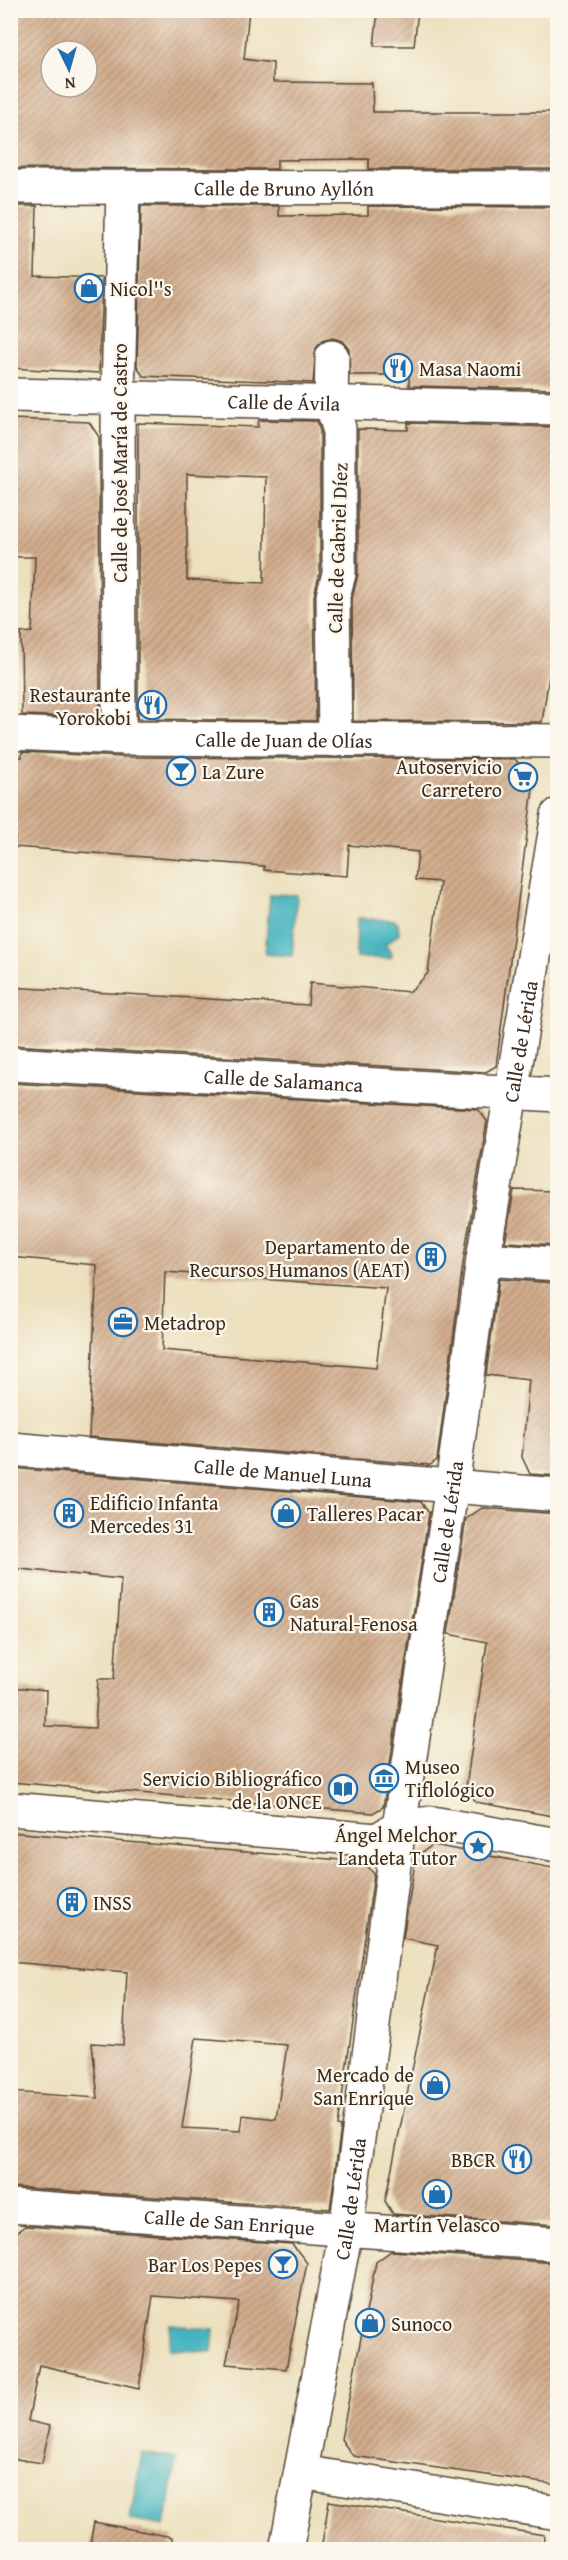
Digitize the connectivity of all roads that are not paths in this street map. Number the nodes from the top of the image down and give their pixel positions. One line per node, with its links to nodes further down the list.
1 (10, 187): 2 (street, Calle de Bruno Ayllón)
2 (123, 187): 3 (street, Calle de Bruno Ayllón); 6 (street, Calle de José María de Castro)
3 (558, 188)
4 (332, 357): 7 (street, Calle de Gabriel Díez)
5 (10, 395): 6 (street, Calle de Ávila)
6 (118, 397): 7 (street, Calle de Ávila); 10 (street, Calle de José María de Castro)
7 (331, 403): 8 (street, Calle de Ávila); 11 (street, Calle de Gabriel Díez)
8 (558, 408)
9 (10, 733): 10 (street, Calle de Juan de Olías)
10 (124, 738): 11 (street, Calle de Juan de Olías)
11 (335, 741): 12 (street, Calle de Juan de Olías)
12 (558, 741)
13 (558, 815): 15 (street, Calle de Lérida)
14 (10, 1064): 15 (street, Calle de Salamanca)
15 (512, 1092): 16 (street, Calle de Salamanca); 17 (street, Calle de Lérida)
16 (558, 1095)
17 (483, 1259): 18 (street); 20 (street, Calle de Lérida)
18 (558, 1264)
19 (10, 1449): 20 (street, Calle de Manuel Luna)
20 (452, 1486): 21 (street, Calle de Manuel Luna); 23 (street, Calle de Lérida)
21 (558, 1495)
22 (10, 1809): 23 (street)
23 (399, 1827): 24 (street); 26 (street, Calle de Lérida)
24 (558, 1845)
25 (10, 2206): 26 (street, Calle de San Enrique)
26 (346, 2230): 27 (street, Calle de San Enrique); 28 (street, Calle de Lérida)
27 (558, 2244)
28 (301, 2472): 29 (street); 30 (street, Calle de Lérida)
29 (558, 2513)
30 (286, 2550)

